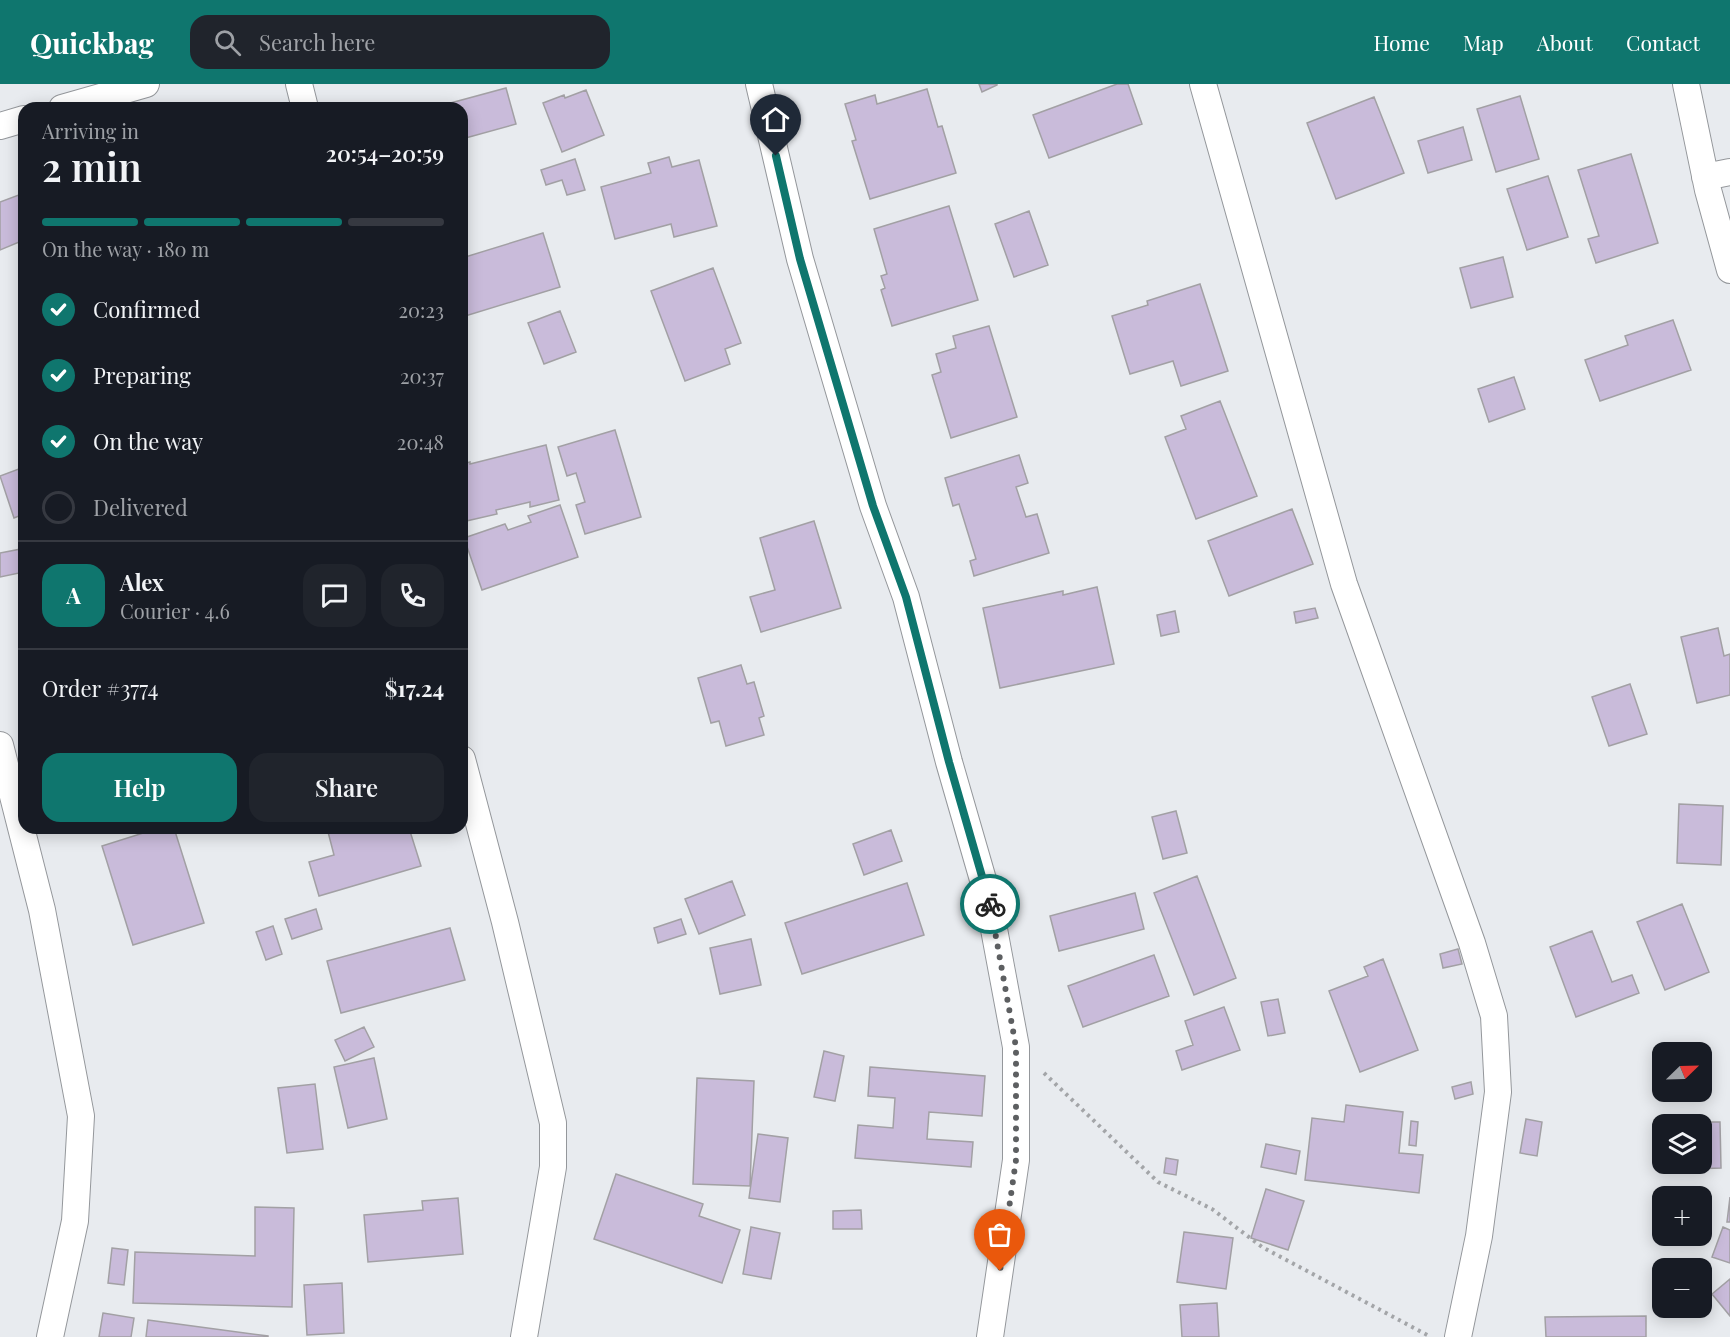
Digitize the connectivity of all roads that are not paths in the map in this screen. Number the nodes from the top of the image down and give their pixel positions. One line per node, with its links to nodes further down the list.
1 (146, 84): 6 (street)
2 (299, 84): 7 (street)
3 (759, 84): 19 (street)
4 (1203, 84): 20 (street)
5 (1686, 84): 11 (street)
6 (83, 102)
7 (303, 102)
8 (18, 121): 9 (street)
9 (0, 126)
10 (1730, 172): 11 (street)
11 (1705, 177): 12 (street)
12 (1730, 270)
13 (0, 745): 15 (street)
14 (468, 782): 18 (street)
15 (18, 816)
16 (23, 834): 17 (street)
17 (50, 1337)
18 (524, 1337)
19 (990, 1337)
20 (1458, 1337)

